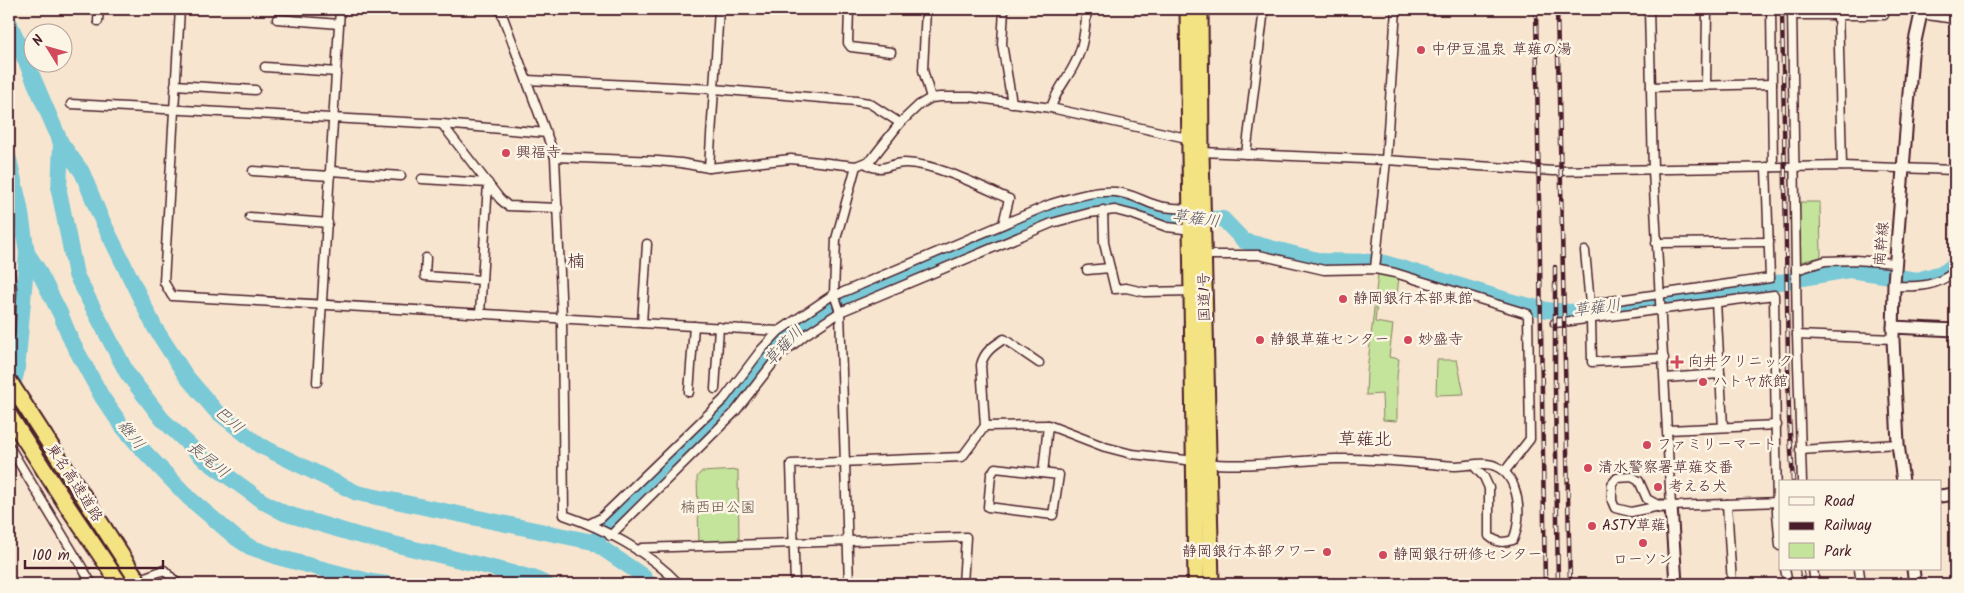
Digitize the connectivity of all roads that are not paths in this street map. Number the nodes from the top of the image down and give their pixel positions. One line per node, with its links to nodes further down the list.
1 (99, 9): 23 (street)
2 (180, 9): 30 (street)
3 (340, 9): 24 (street)
4 (500, 9): 28 (street)
5 (718, 9): 33 (street)
6 (849, 9): 25 (street)
7 (926, 9): 35 (street)
8 (1004, 9): 36 (street)
9 (1086, 9): 38 (street)
10 (1188, 9): 44 (highway, 国道1号)
11 (1200, 9): 45 (highway, 国道1号)
12 (1264, 9): 46 (street)
13 (1396, 9): 48 (street)
14 (1649, 9): 32 (street)
15 (1707, 9): 31 (street)
16 (1771, 9): 29 (street)
17 (1884, 9): 20 (street)
18 (1921, 11): 21 (street); 54 (main road, 南幹線)
19 (1792, 12): 20 (street); 53 (street)
20 (1838, 12): 51 (street)
21 (1955, 19)
22 (277, 20): 24 (street)
23 (98, 22)
24 (339, 24): 27 (street)
25 (891, 52)
26 (265, 67): 27 (street)
27 (337, 72): 40 (street)
28 (527, 80): 33 (street); 43 (street)
29 (1772, 84): 31 (street); 52 (street)
30 (175, 85): 34 (street); 39 (street)
31 (1706, 86): 32 (street)
32 (1651, 87): 56 (street)
33 (714, 89): 41 (street); 55 (street)
34 (254, 90)
35 (931, 98): 36 (street); 41 (street)
36 (1012, 103): 38 (street)
37 (71, 104): 39 (street)
38 (1051, 108): 44 (street)
39 (174, 109): 40 (street); 91 (street)
40 (334, 118): 42 (street); 59 (street)
41 (900, 122): 49 (street)
42 (442, 124): 43 (street); 62 (street)
43 (547, 133): 47 (street)
44 (1190, 138): 45 (street); 64 (highway, 国道1号)
45 (1201, 152): 46 (street); 75 (highway, 国道1号)
46 (1246, 154): 48 (street)
47 (555, 157): 55 (street); 63 (street)
48 (1386, 160): 56 (street); 81 (street)
49 (865, 163): 50 (street); 68 (street)
50 (856, 166): 55 (street); 89 (street)
51 (1842, 166): 53 (street); 54 (street)
52 (1770, 167): 53 (street); 56 (street); 71 (street)
53 (1795, 167): 83 (street)
54 (1904, 167): 57 (street); 79 (main road, 南幹線)
55 (709, 168)
56 (1652, 170): 72 (street)
57 (1955, 170)
58 (253, 171): 59 (street)
59 (331, 173): 60 (street); 67 (street)
60 (401, 176)
61 (422, 178): 62 (street)
62 (488, 183): 63 (street); 85 (street)
63 (558, 208): 95 (street)
64 (1191, 209): 68 (street); 69 (highway, 国道1号)
65 (1103, 210): 69 (street); 76 (street); 80 (street)
66 (250, 216): 67 (street)
67 (328, 222): 91 (street)
68 (1004, 224): 70 (street)
69 (1192, 230): 87 (highway, 国道1号)
70 (965, 240): 76 (street); 89 (street)
71 (1769, 242): 72 (street); 88 (street)
72 (1656, 243): 88 (street)
73 (647, 244): 97 (street)
74 (1584, 251): 88 (street)
75 (1204, 255): 81 (street); 124 (highway, 国道1号)
76 (972, 256): 93 (street)
77 (426, 258): 85 (street)
78 (9, 264): 104 (street)
79 (1895, 266): 83 (street); 86 (main road, 南幹線)
80 (1110, 268): 82 (street); 87 (street)
81 (1375, 269): 126 (street)
82 (1087, 270)
83 (1796, 271): 105 (street)
84 (1955, 271): 86 (street)
85 (482, 280): 94 (street)
86 (1894, 285): 103 (main road, 南幹線)
87 (1192, 291): 124 (highway, 国道1号)
88 (1659, 294): 92 (street)
89 (834, 295): 93 (street); 102 (street)
90 (1716, 302): 92 (street); 108 (street); 116 (street)
91 (323, 305): 94 (street); 111 (street)
92 (1660, 310): 96 (street); 106 (street)
93 (840, 312): 123 (street); 138 (street)
94 (480, 314): 95 (street)
95 (562, 319): 97 (street); 137 (street)
96 (1590, 319): 98 (street); 106 (street)
97 (642, 323): 99 (street)
98 (1555, 323)
99 (694, 326): 100 (street); 113 (street)
100 (718, 328): 102 (street); 112 (street)
101 (1955, 330): 103 (main road)
102 (778, 331): 137 (street)
103 (1893, 333): 105 (street); 120 (main road, 南幹線)
104 (9, 334)
105 (1797, 335): 122 (street)
106 (1664, 358): 109 (street)
107 (1039, 362): 117 (street)
108 (1720, 374): 109 (street); 118 (street)
109 (1665, 378): 119 (street)
110 (9, 381): 149 (highway, 東名高速道路, bridge)
111 (317, 382)
112 (715, 389)
113 (689, 392)
114 (9, 414): 147 (highway, 東名高速道路)
115 (1048, 425): 117 (street); 124 (street); 127 (street)
116 (1777, 425): 118 (street); 134 (street)
117 (985, 426): 123 (street)
118 (1723, 428): 119 (street)
119 (1668, 430): 136 (street)
120 (1898, 444): 122 (street); 129 (main road, 南幹線)
121 (9, 446): 146 (street)
122 (1800, 450): 128 (street)
123 (845, 462): 139 (street); 140 (street)
124 (1202, 462): 125 (street); 155 (highway, 国道1号); 156 (highway, 国道1号)
125 (1474, 466): 126 (street); 126 (street)
126 (1505, 472)
127 (1043, 473): 127 (street)
128 (1802, 480)
129 (1902, 480)
130 (1955, 494): 131 (main road)
131 (1942, 496)
132 (1942, 496): 133 (main road)
133 (1955, 498)
134 (1779, 502): 135 (street)
135 (1727, 504): 136 (street); 158 (street)
136 (1665, 506): 136 (street); 157 (main road)
137 (589, 524): 138 (street)
138 (610, 536): 141 (street)
139 (848, 541): 140 (street); 153 (street); 154 (street)
140 (794, 543): 141 (street); 152 (street)
141 (638, 551): 151 (street)
142 (1785, 570): 159 (street)
143 (1813, 570): 160 (street)
144 (1859, 570): 161 (street)
145 (1913, 570): 162 (main road)
146 (92, 584)
147 (120, 584)
148 (127, 584): 150 (street)
149 (140, 584)
150 (178, 584)
151 (679, 584)
152 (795, 584)
153 (849, 584)
154 (963, 584)
155 (1196, 584)
156 (1211, 584)
157 (1676, 584)
158 (1732, 584)
159 (1788, 584)
160 (1815, 584)
161 (1861, 584)
162 (1915, 584)

